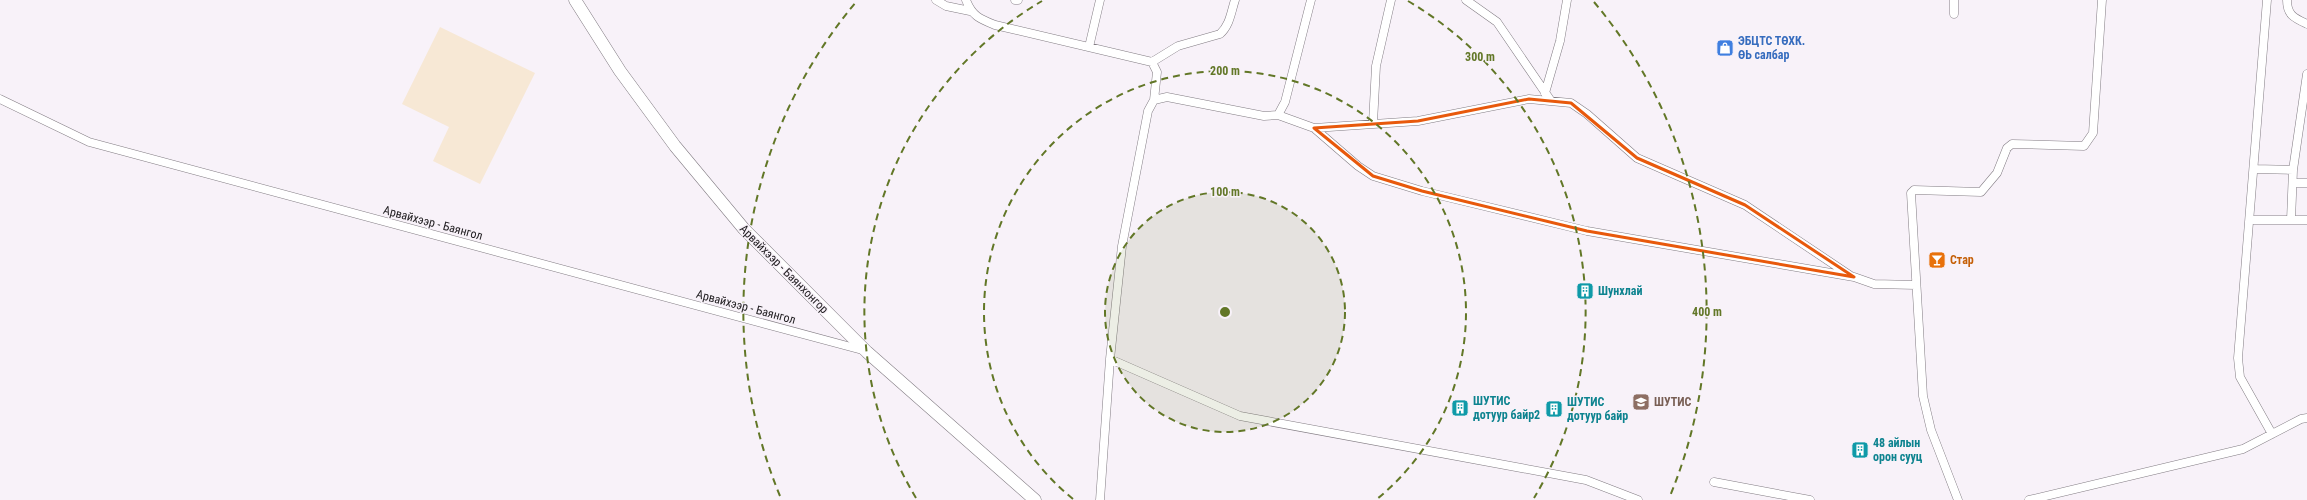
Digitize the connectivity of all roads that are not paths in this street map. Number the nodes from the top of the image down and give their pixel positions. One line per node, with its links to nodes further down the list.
1 (575, 0): 36 (highway, Арвайхээр - Баянхонгор)
2 (936, 0): 14 (street)
3 (966, 0): 14 (street)
4 (1100, 0): 17 (street)
5 (1235, 0): 18 (street)
6 (1311, 0): 24 (street)
7 (1391, 0): 25 (street)
8 (1466, 0): 20 (street)
9 (1567, 0): 20 (street)
10 (1954, 0): 15 (street)
11 (2102, 0): 35 (street)
12 (2267, 0): 27 (street)
13 (2287, 0): 16 (street)
14 (970, 11): 17 (street)
15 (1954, 14)
16 (2307, 24)
17 (1088, 47): 18 (street)
18 (1152, 62): 22 (street)
19 (2307, 74): 28 (street)
20 (1545, 93): 23 (street)
21 (0, 99): 36 (street, Арвайхээр - Баянгол)
22 (1154, 100): 24 (street); 37 (street)
23 (1551, 101): 25 (street); 34 (street)
24 (1278, 115): 26 (street)
25 (1374, 123): 26 (street)
26 (1314, 128): 34 (street)
27 (2254, 169): 28 (street); 31 (street)
28 (2293, 170): 29 (street)
29 (2293, 183): 30 (street); 32 (street)
30 (2307, 183)
31 (2250, 220): 32 (street); 39 (street)
32 (2291, 220): 33 (street)
33 (2307, 220)
34 (1854, 277): 35 (street)
35 (1916, 285): 45 (street)
36 (867, 352): 41 (highway, Арвайхээр - Баянхонгор)
37 (1110, 359): 42 (street); 43 (street)
38 (2307, 418): 39 (street)
39 (2272, 434): 46 (street)
40 (1714, 482): 44 (street)
41 (1035, 500)
42 (1100, 500)
43 (1638, 500)
44 (1810, 500)
45 (1958, 500)
46 (2029, 500)

